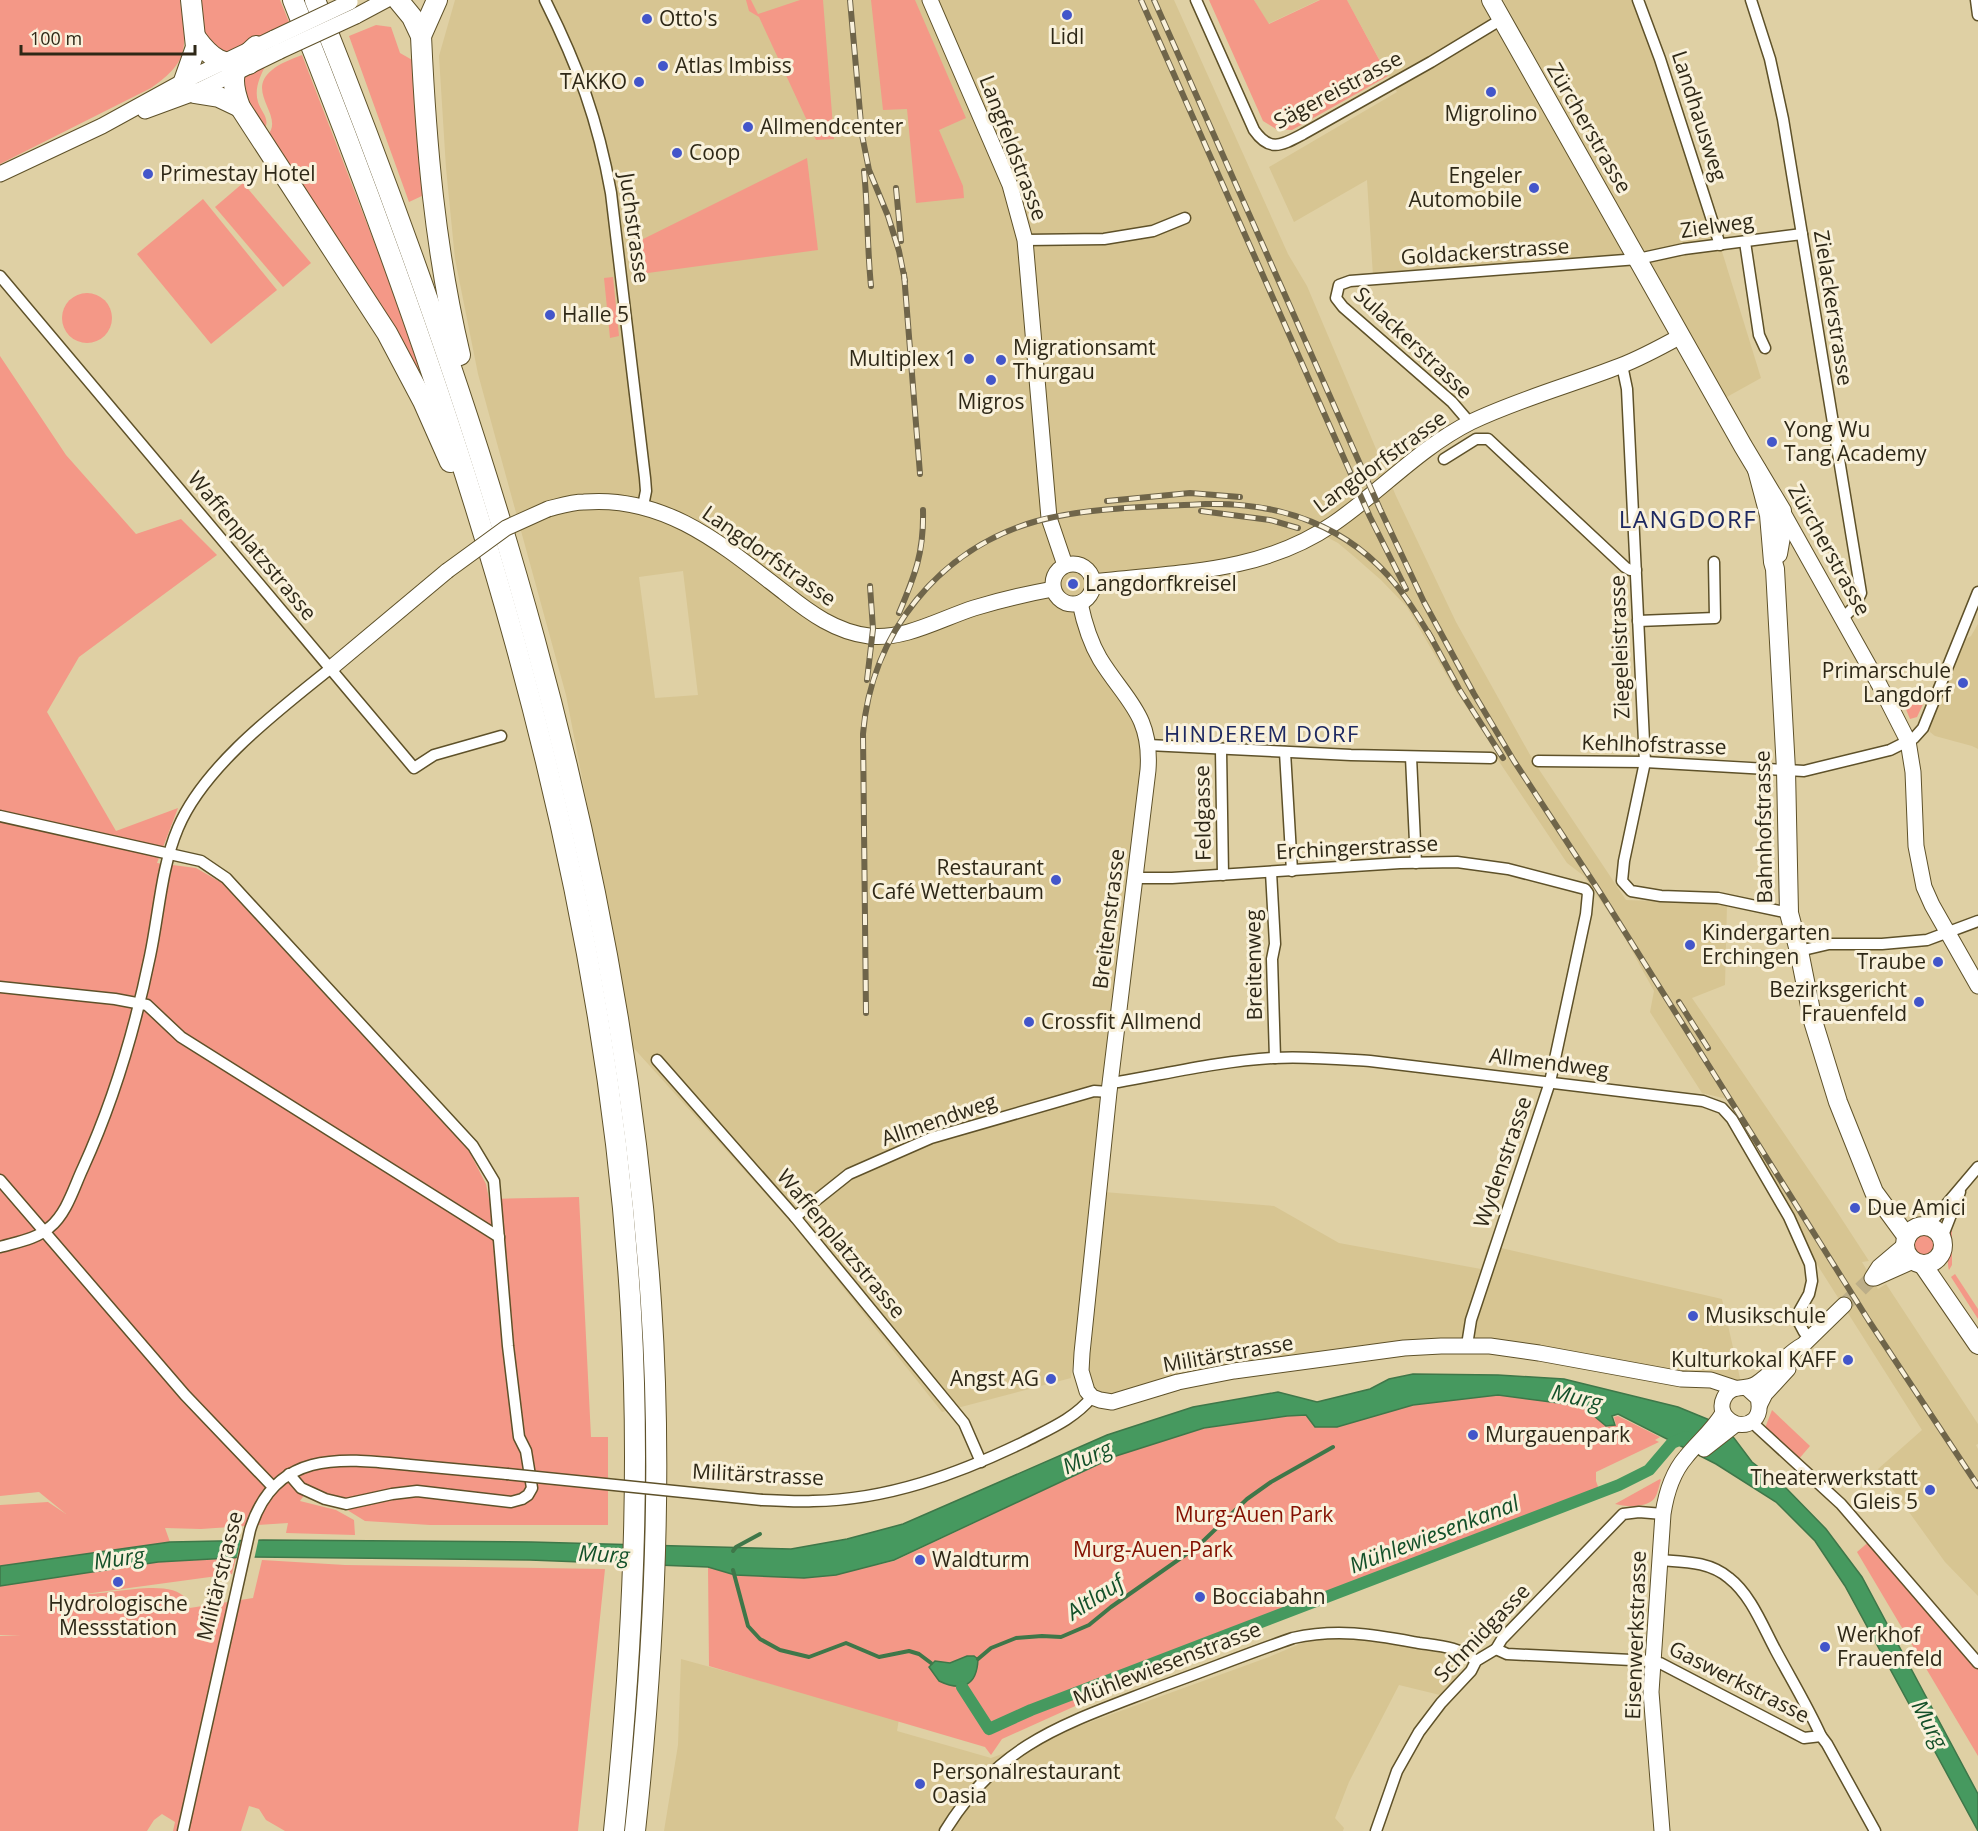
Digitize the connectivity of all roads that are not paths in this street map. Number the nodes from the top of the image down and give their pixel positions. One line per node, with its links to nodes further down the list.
1 (191, 0): 17 (highway)
2 (293, 0): 39 (highway)
3 (315, 0): 35 (highway)
4 (388, 0): 13 (street); 16 (highway)
5 (437, 0): 16 (highway)
6 (545, 0): 37 (street, Juchstrasse)
7 (930, 0): 24 (street, Langfeldstrasse)
8 (1196, 0): 15 (street, Sägereistrasse)
9 (1491, 0): 15 (main road, Zürcherstrasse)
10 (1638, 0): 26 (street, Landhausweg)
11 (1751, 0): 23 (street, Zielackerstrasse)
12 (1976, 0): 14 (street)
13 (353, 6): 18 (street, bridge)
14 (1978, 15)
15 (1502, 19): 27 (main road, Zürcherstrasse)
16 (421, 36): 35 (highway)
17 (196, 38): 18 (highway); 19 (highway)
18 (240, 62): 19 (street); 20 (highway)
19 (189, 87): 20 (highway); 21 (street)
20 (240, 107): 39 (highway)
21 (0, 174)
22 (1185, 218): 24 (street)
23 (1802, 234): 25 (street, Zielweg); 48 (street, Zielackerstrasse)
24 (1025, 240): 41 (street, Langfeldstrasse)
25 (1746, 242): 26 (street, Zielweg); 31 (street)
26 (1720, 245): 27 (street, Zielweg)
27 (1638, 259): 29 (street, Goldackerstrasse); 30 (main road, Zürcherstrasse)
28 (0, 276): 50 (street, Waffenplatzstrasse)
29 (1337, 289): 33 (street, Sulackerstrasse)
30 (1681, 336): 32 (street, Langdorfstrasse); 36 (main road, Zürcherstrasse)
31 (1765, 348)
32 (1622, 365): 33 (street, Langdorfstrasse); 43 (street, Ziegeleistrasse)
33 (1470, 423): 44 (street, Langdorfstrasse)
34 (1444, 459): 43 (street)
35 (485, 469): 111 (highway)
36 (1756, 470): 38 (main road, Zürcherstrasse); 42 (main road, Bahnhofstrasse)
37 (643, 506): 45 (street, Langdorfstrasse); 50 (street, Langdorfstrasse, bridge)
38 (1782, 511): 42 (main road, Bahnhofstrasse); 48 (street, Zürcherstrasse)
39 (487, 547): 110 (highway)
40 (1714, 562): 49 (street)
41 (1065, 566): 44 (street); 45 (street)
42 (1775, 569): 60 (main road, Bahnhofstrasse)
43 (1636, 570): 49 (street, Ziegeleistrasse)
44 (1093, 582): 47 (street)
45 (1053, 589): 47 (street)
46 (1978, 592): 52 (street)
47 (1080, 603): 53 (street, Breitenstrasse)
48 (1842, 619): 52 (street, Zürcherstrasse)
49 (1638, 621): 59 (street, Ziegeleistrasse)
50 (331, 668): 51 (street, Waffenplatzstrasse); 62 (street)
51 (501, 736)
52 (1908, 741): 60 (street, Kehlhofstrasse); 71 (street, Zürcherstrasse)
53 (1148, 745): 54 (street); 67 (street, Breitenstrasse)
54 (1221, 750): 55 (street); 66 (street, Feldgasse)
55 (1285, 752): 56 (street); 64 (street)
56 (1411, 757): 57 (street); 63 (street)
57 (1491, 758)
58 (1538, 761): 59 (street, Kehlhofstrasse)
59 (1645, 762): 60 (street, Kehlhofstrasse); 69 (street, Ziegeleistrasse)
60 (1786, 770): 69 (main road, Bahnhofstrasse)
61 (0, 816): 62 (street)
62 (169, 854): 75 (street); 85 (street)
63 (1416, 863): 64 (street, Erchingerstrasse); 68 (street, Erchingerstrasse)
64 (1292, 871): 65 (street, Erchingerstrasse)
65 (1271, 872): 66 (street, Erchingerstrasse); 76 (street, Breitenweg)
66 (1223, 875): 67 (street, Erchingerstrasse)
67 (1134, 879): 79 (street, Breitenstrasse)
68 (1580, 887): 78 (street, Wydenstrasse)
69 (1789, 913): 72 (main road, Bahnhofstrasse)
70 (1978, 921): 71 (street)
71 (1948, 934): 72 (street); 73 (street, Zürcherstrasse)
72 (1800, 951): 86 (main road, Bahnhofstrasse)
73 (1978, 986)
74 (0, 987): 75 (street)
75 (140, 1004): 84 (street); 85 (street)
76 (1275, 1058): 78 (street, Allmendweg); 79 (street, Allmendweg)
77 (657, 1060): 83 (street, Waffenplatzstrasse)
78 (1550, 1082): 90 (street, Allmendweg); 91 (street, Wydenstrasse)
79 (1110, 1087): 83 (street, Allmendweg); 95 (street, Breitenstrasse)
80 (1978, 1167): 82 (street)
81 (0, 1180): 84 (street)
82 (1963, 1184): 86 (street); 86 (street)
83 (795, 1217): 99 (street, Waffenplatzstrasse)
84 (44, 1231): 87 (street); 101 (street)
85 (499, 1237): 100 (street)
86 (1922, 1245): 89 (main road, Bahnhofstrasse); 92 (main road, Bahnhofstrasse)
87 (0, 1247)
88 (1844, 1305): 90 (street)
89 (1978, 1325)
90 (1807, 1341): 94 (street); 96 (street)
91 (1467, 1345): 93 (street, Militärstrasse); 95 (street, Militärstrasse)
92 (1978, 1345)
93 (1681, 1379): 94 (street, Militärstrasse); 97 (street, Militärstrasse)
94 (1741, 1388): 96 (street); 97 (street)
95 (1092, 1396): 99 (street, Militärstrasse)
96 (1760, 1404): 98 (street)
97 (1727, 1416): 98 (street); 102 (street, Eisenwerkstrasse)
98 (1753, 1420): 107 (street)
99 (981, 1462): 100 (street, Militärstrasse, bridge)
100 (289, 1474): 101 (street, Militärstrasse)
101 (273, 1487): 109 (street, Militärstrasse)
102 (1663, 1514): 103 (street, Eisenwerkstrasse); 104 (street, Schmidgasse)
103 (1659, 1560): 105 (street, Eisenwerkstrasse); 108 (street, Gaswerkstrasse)
104 (1496, 1649): 105 (street, Gaswerkstrasse); 106 (street, Schmidgasse)
105 (1643, 1659): 108 (street, Gaswerkstrasse); 114 (street, Eisenwerkstrasse)
106 (1476, 1661): 112 (street, Mühlewiesenstrasse); 113 (street, Schmidgasse)
107 (1978, 1663)
108 (1821, 1736): 115 (street, Gaswerkstrasse)
109 (183, 1831)
110 (614, 1831)
111 (635, 1831)
112 (945, 1831)
113 (1376, 1831)
114 (1662, 1831)
115 (1875, 1831)

